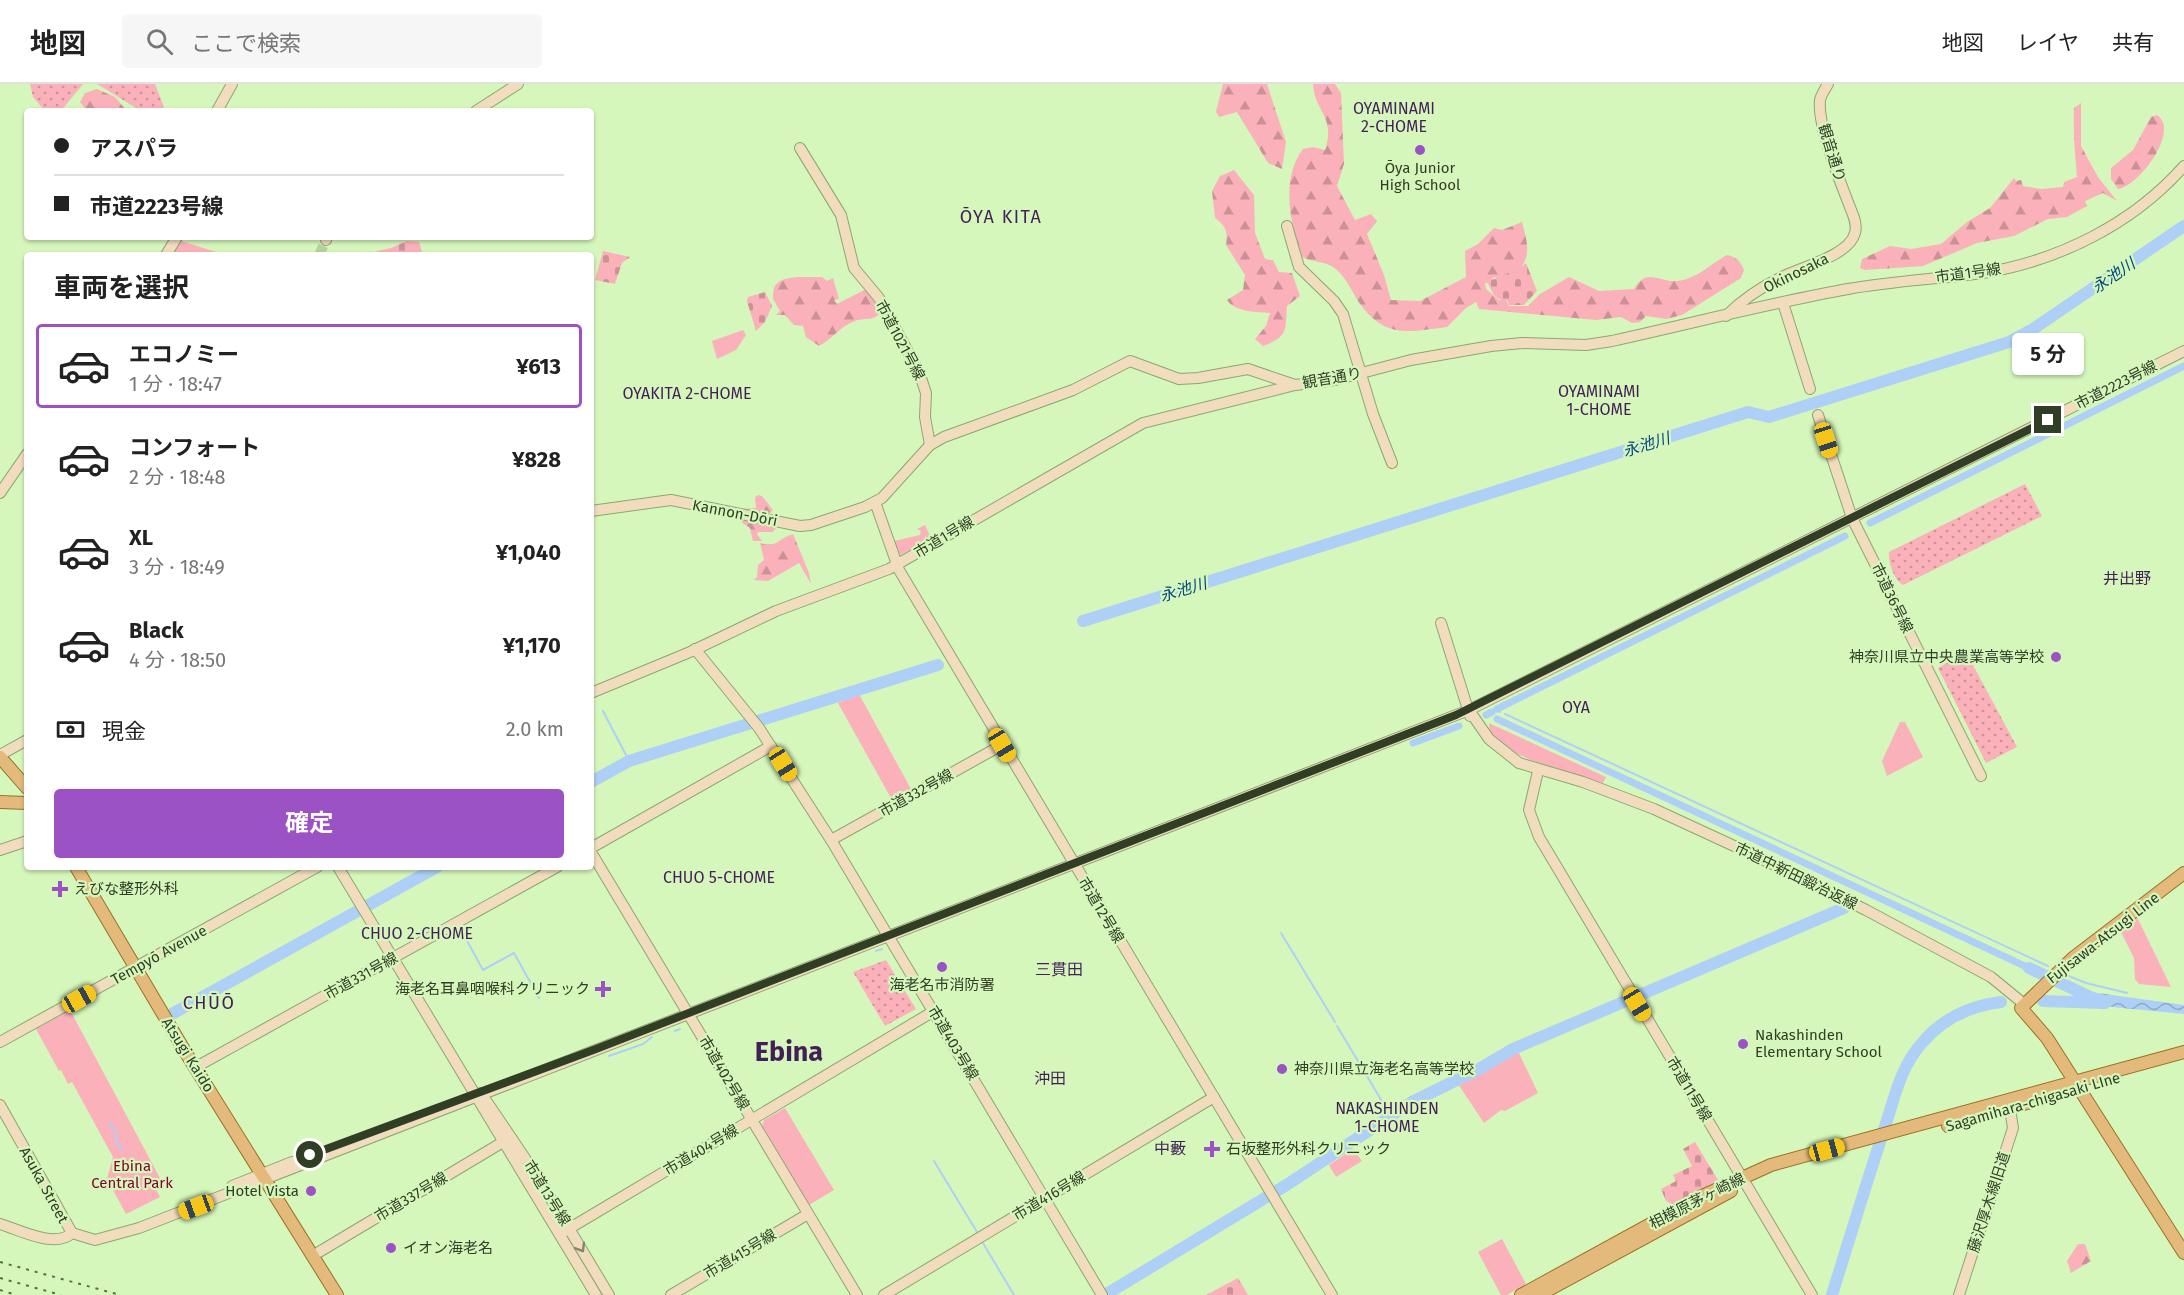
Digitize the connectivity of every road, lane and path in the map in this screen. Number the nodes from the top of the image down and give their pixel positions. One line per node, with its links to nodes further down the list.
1 (232, 84): 4 (street)
2 (518, 84): 5 (street)
3 (1828, 84): 8 (street, 観音通り)
4 (219, 108)
5 (481, 108)
6 (800, 148): 17 (street, 市道1021号線)
7 (2184, 166): 10 (street, 市道1号線)
8 (1855, 222): 11 (street, Okinosaka)
9 (1287, 226): 13 (street)
10 (1783, 303): 11 (street, 市道1号線); 15 (street)
11 (1726, 317): 13 (street, 観音通り)
12 (2184, 351): 23 (street, 市道2223号線)
13 (1361, 374): 14 (street, 観音通り); 19 (street)
14 (1295, 385): 17 (street, 観音通り); 24 (street, 市道1号線)
15 (1809, 389)
16 (1818, 415): 23 (street, 市道36号線)
17 (930, 445): 21 (street, 観音通り)
18 (24, 458): 20 (street)
19 (1392, 462)
20 (0, 493)
21 (875, 502): 22 (street, Kannon-Dōri); 24 (street, 市道12号線)
22 (594, 512)
23 (1852, 518): 28 (street, 市道2223号線); 34 (street, 市道36号線)
24 (898, 564): 26 (street, 市道1号線); 30 (street, 市道12号線)
25 (1441, 623): 28 (street)
26 (696, 649): 27 (street, 市道1号線); 31 (street, 市道403号線)
27 (594, 692)
28 (1469, 710): 33 (street, 市道中新田鍛冶返線); 43 (street, 市道2223号線)
29 (24, 742): 32 (street)
30 (1002, 745): 38 (street, 市道332号線); 43 (street, 市道12号線)
31 (771, 746): 38 (street, 市道403号線); 40 (street)
32 (0, 756): 35 (main road)
33 (1537, 773): 52 (street, 市道中新田鍛冶返線); 68 (street, 市道11号線)
34 (1981, 776)
35 (24, 784)
36 (0, 802): 37 (main road)
37 (24, 803)
38 (831, 840): 49 (street, 市道403号線)
39 (24, 842): 41 (street)
40 (594, 848)
41 (0, 850)
42 (594, 855): 54 (street, 市道402号線)
43 (1073, 863): 49 (street, 市道2223号線); 61 (street, 市道12号線)
44 (78, 870): 51 (main road, Atsugi Kaido)
45 (312, 870): 51 (street, Tempyō Avenue)
46 (340, 870): 50 (street)
47 (552, 870): 50 (street, 市道331号線)
48 (2184, 873): 52 (main road, Fujisawa-Atsugi Line)
49 (887, 935): 53 (street, 市道403号線); 54 (street, 市道2223号線)
50 (393, 958): 58 (street, 市道331号線); 60 (street)
51 (135, 968): 55 (street, Tempyō Avenue); 58 (main road, Atsugi Kaido)
52 (2023, 1006): 59 (main road)
53 (934, 1011): 64 (street, 市道404号線); 69 (street, 市道403号線)
54 (688, 1013): 60 (street, 市道2223号線); 64 (street, 市道402号線)
55 (0, 1042)
56 (2184, 1052): 59 (main road, Sagamihara-chigasaki LIne)
57 (2184, 1060): 59 (main road, Sagamihara-chigasaki LIne)
58 (196, 1068): 67 (main road, Atsugi Kaido)
59 (2080, 1085): 63 (main road, Sagamihara-chigasaki LIne); 65 (main road, Sagamihara-chigasaki LIne); 72 (main road)
60 (476, 1094): 66 (street, 市道13号線); 67 (street, 市道2223号線); 73 (street, 市道13号線)
61 (1214, 1097): 69 (street, 市道416号線); 85 (street, 市道12号線)
62 (0, 1105): 74 (street, Asuka Street)
63 (2010, 1109): 65 (main road, Sagamihara-chigasaki LIne); 89 (street, 藤沢厚木線旧道)
64 (752, 1120): 70 (street, 市道402号線); 73 (street, 市道404号線)
65 (1879, 1141): 68 (main road, 相模原茅ヶ崎線)
66 (503, 1142): 73 (street, 市道13号線); 76 (street, 市道337号線)
67 (264, 1177): 74 (street, 市道2223号線); 79 (main road, Atsugi Kaido)
68 (1744, 1180): 86 (main road, 相模原茅ヶ崎線); 87 (main road, 相模原茅ヶ崎線); 88 (street, 市道11号線)
69 (1045, 1199): 78 (street, 市道403号線); 84 (street, 市道416号線)
70 (808, 1214): 82 (street, 市道415号線); 83 (street, 市道402号線)
71 (0, 1224): 74 (street, 市道2223号線)
72 (2170, 1227): 75 (main road); 77 (main road)
73 (565, 1232): 80 (street, 市道13号線); 81 (street, 市道13号線, one-way to 81)
74 (72, 1233)
75 (2184, 1244)
76 (319, 1252)
77 (2184, 1253)
78 (1101, 1294)
79 (337, 1295)
80 (596, 1295)
81 (609, 1295)
82 (671, 1295)
83 (857, 1295)
84 (884, 1295)
85 (1332, 1295)
86 (1521, 1295)
87 (1539, 1295)
88 (1812, 1295)
89 (1959, 1295)

